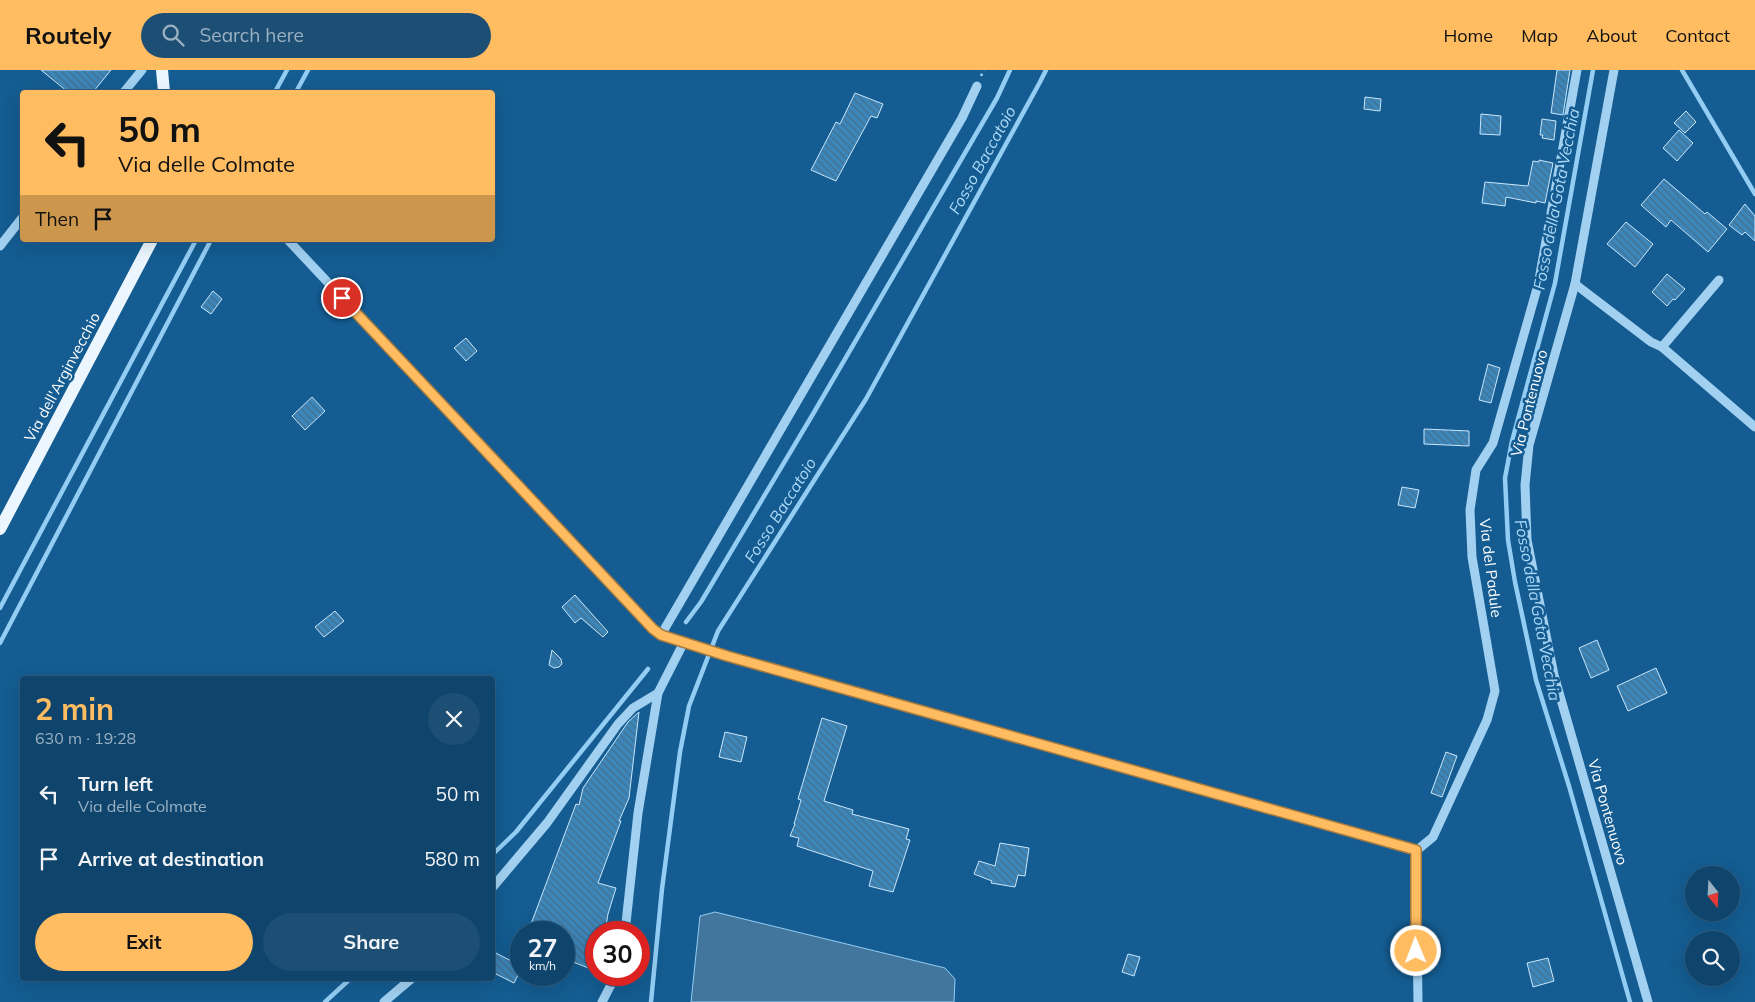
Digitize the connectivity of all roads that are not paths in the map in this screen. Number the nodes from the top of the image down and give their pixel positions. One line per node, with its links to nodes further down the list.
1 (162, 70): 7 (main road)
2 (1577, 70): 20 (street, Via del Padule)
3 (1614, 70): 13 (street, Via Pontenuovo)
4 (137, 72): 6 (street)
5 (977, 86): 17 (street)
6 (125, 90)
7 (164, 90)
8 (20, 221): 11 (street)
9 (151, 242): 16 (main road, Via dell'Arginvecchio)
10 (290, 242): 17 (street)
11 (0, 246)
12 (1719, 280): 14 (street)
13 (1575, 284): 14 (street); 28 (street, Via Pontenuovo)
14 (1662, 347): 15 (street)
15 (1755, 427)
16 (0, 530)
17 (661, 635): 18 (street)
18 (684, 642): 19 (street); 20 (street)
19 (658, 693): 21 (street); 22 (street)
20 (1416, 850): 27 (street)
21 (495, 884)
22 (626, 921)
23 (409, 981): 25 (street)
24 (610, 986): 26 (street)
25 (384, 1002)
26 (602, 1002)
27 (1418, 1002)
28 (1648, 1002)

